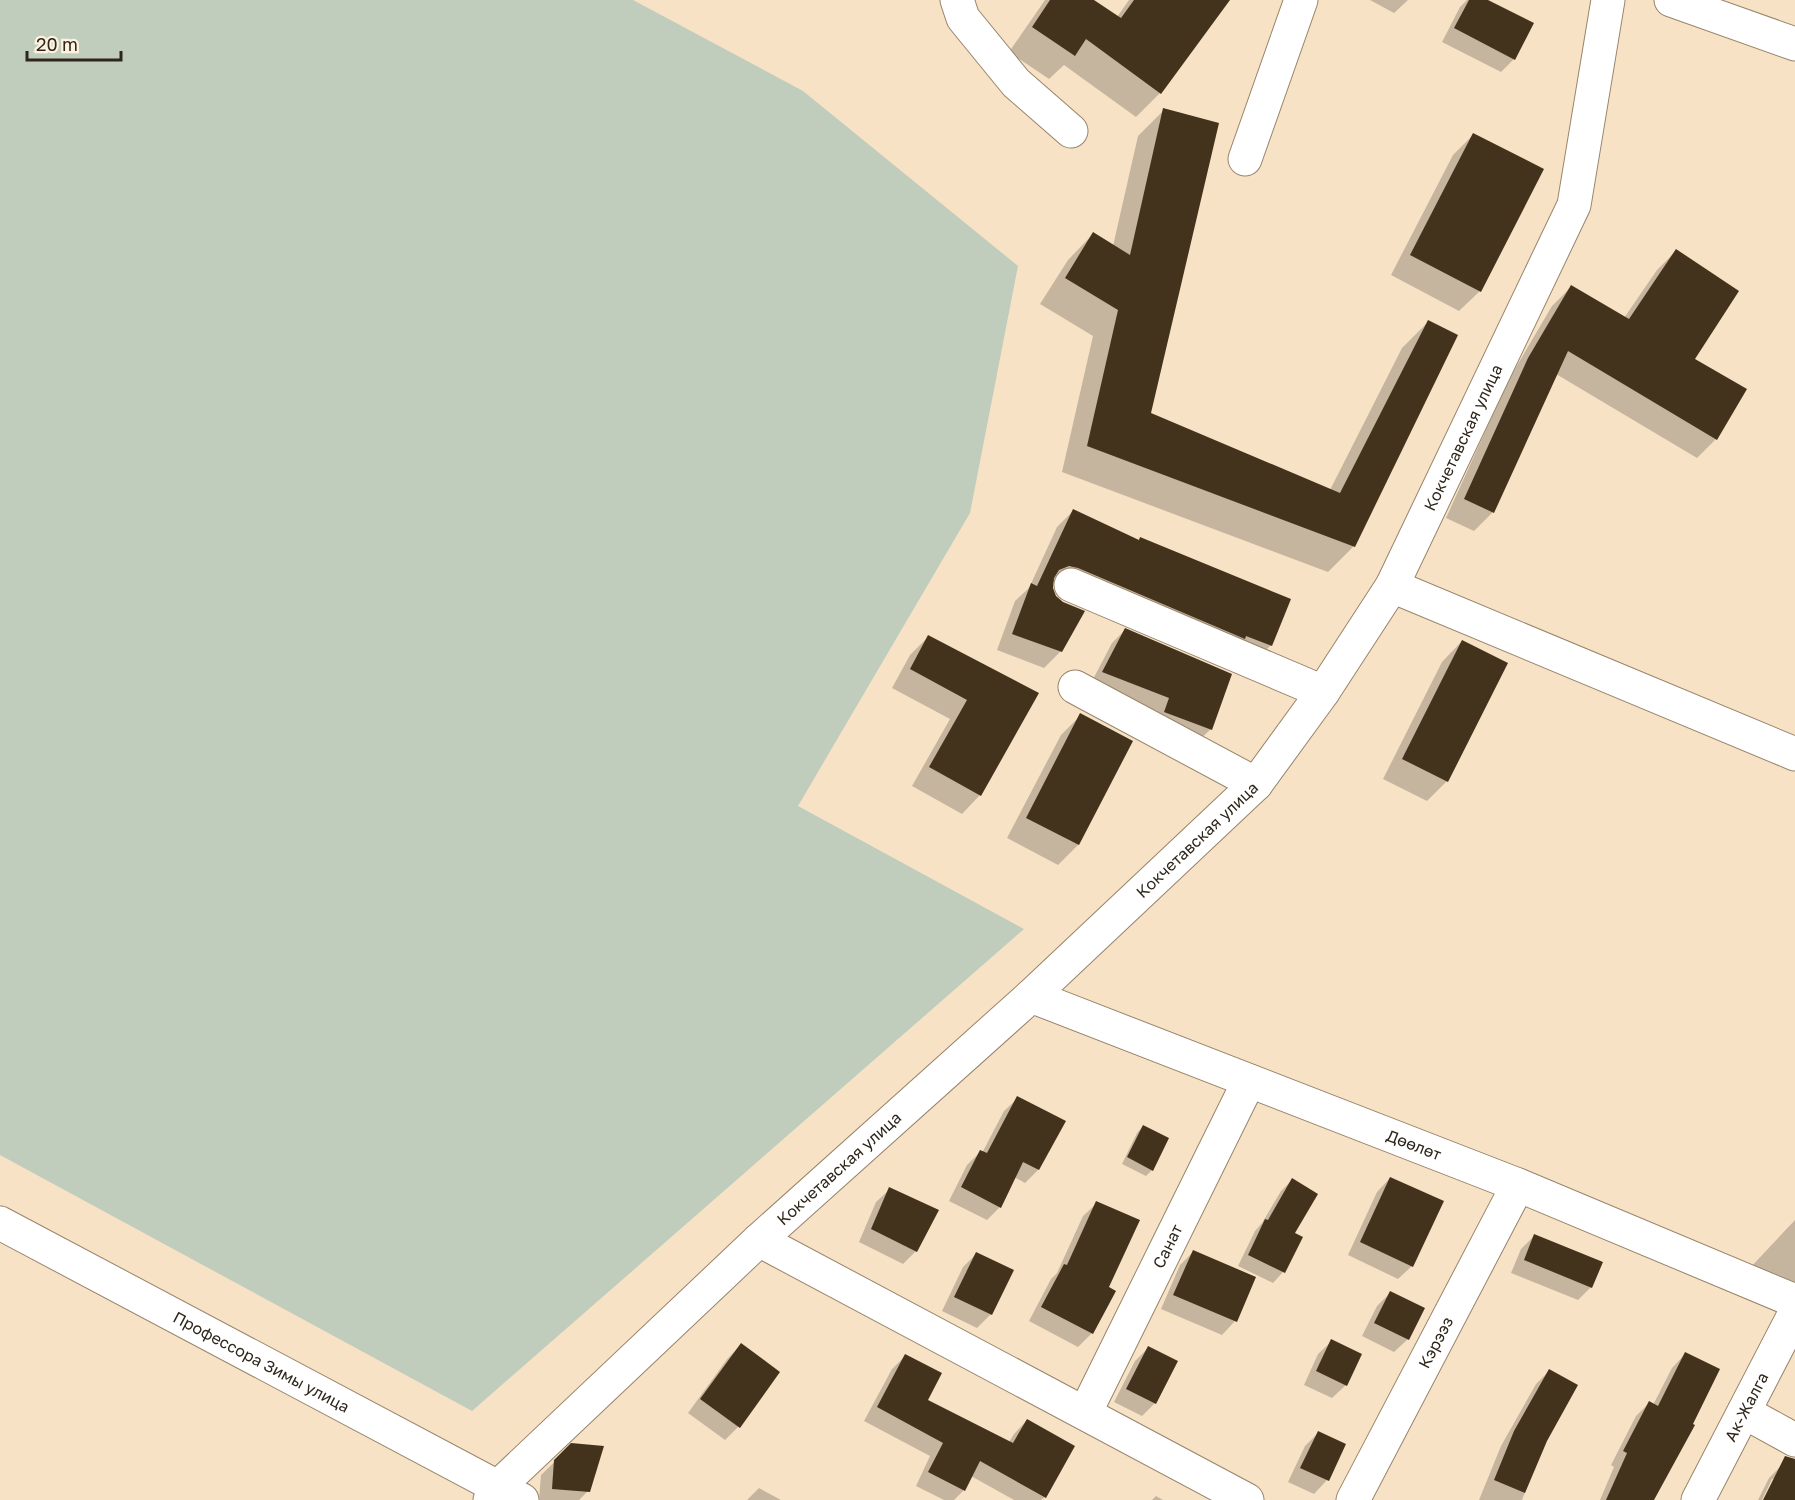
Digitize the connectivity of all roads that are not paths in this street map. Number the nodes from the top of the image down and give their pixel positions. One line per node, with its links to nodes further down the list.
1 (957, 0): 6 (street)
2 (1301, 0): 7 (street)
3 (1608, 0): 9 (street, Кокчетавская улица)
4 (1671, 0): 5 (street)
5 (1795, 45)
6 (1071, 131)
7 (1245, 159)
8 (1071, 585): 11 (street)
9 (1392, 586): 11 (street, Кокчетавская улица); 12 (street)
10 (1075, 687): 13 (street)
11 (1323, 692): 13 (street, Кокчетавская улица)
12 (1795, 754)
13 (1256, 784): 14 (street, Кокчетавская улица)
14 (1031, 996): 15 (street, Дөөлөт); 18 (street, Кокчетавская улица)
15 (1250, 1081): 16 (street, Дөөлөт); 22 (street, Санат)
16 (1518, 1185): 19 (street, Дөөлөт); 26 (street, Кэрээз)
17 (0, 1223): 24 (street, Профессора Зимы улица)
18 (759, 1240): 22 (street); 24 (street, Кокчетавская улица)
19 (1795, 1301)
20 (1795, 1312): 21 (street, Ак-Жалга)
21 (1744, 1412): 23 (street); 27 (street, Ак-Жалга)
22 (1085, 1413): 25 (street)
23 (1795, 1440)
24 (503, 1496)
25 (1247, 1500)
26 (1353, 1500)
27 (1698, 1500)

